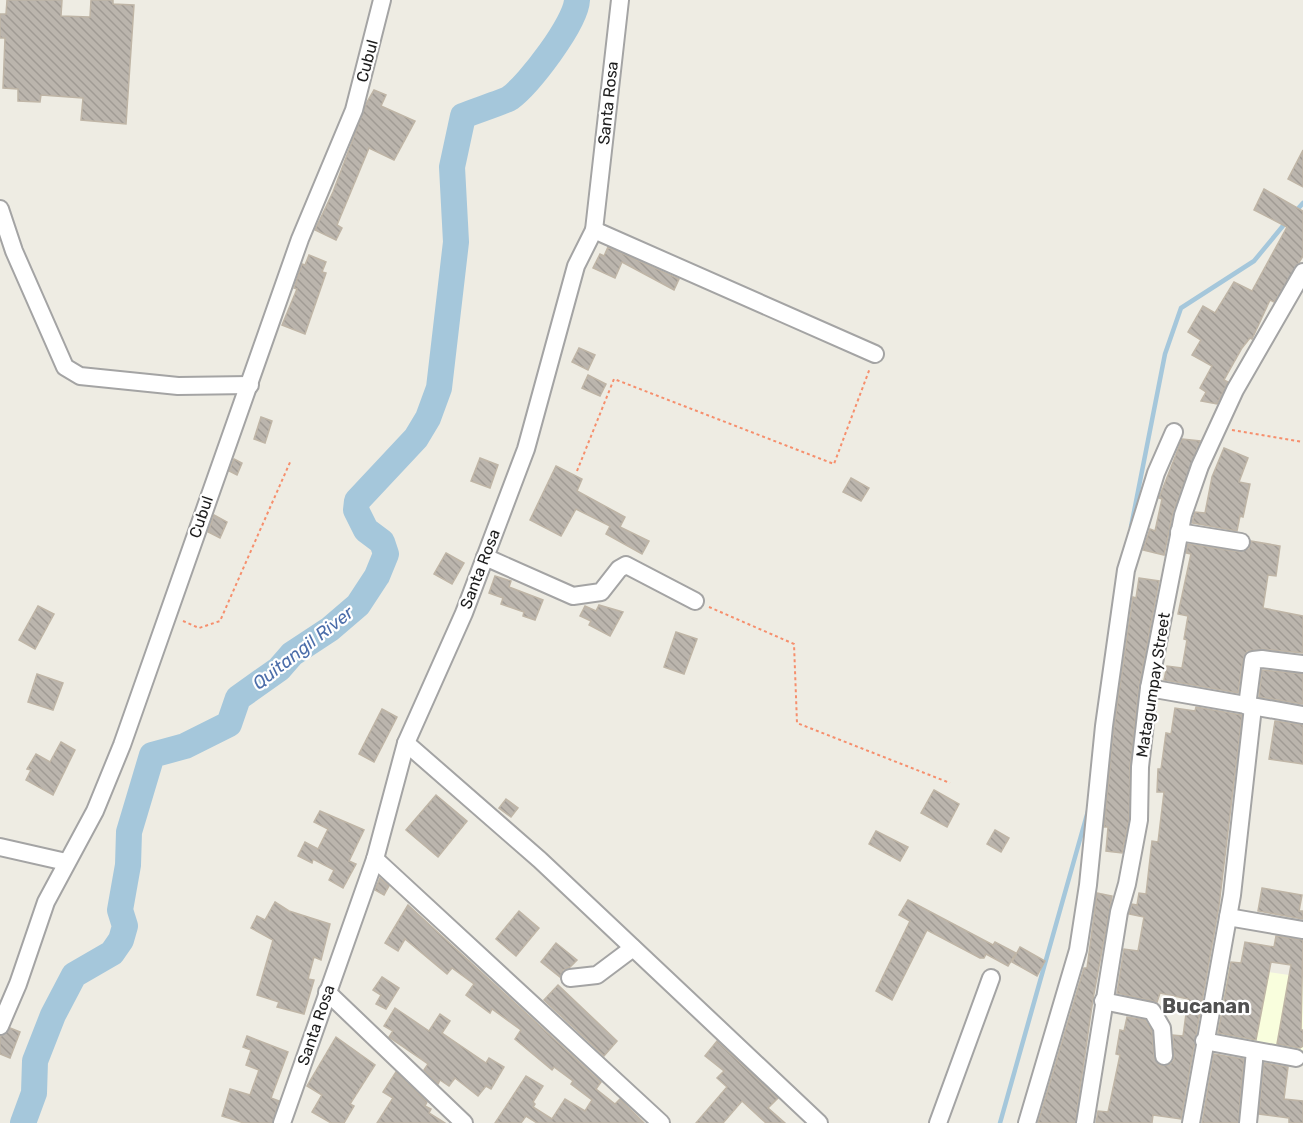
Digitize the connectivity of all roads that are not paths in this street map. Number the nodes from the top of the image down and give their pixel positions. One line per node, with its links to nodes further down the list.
1 (382, 0): 7 (street, Cubul)
2 (620, 0): 4 (street, Santa Rosa)
3 (0, 209): 7 (street)
4 (594, 230): 6 (street); 11 (street, Santa Rosa)
5 (1303, 272): 9 (street, Matagumpay Street)
6 (875, 354)
7 (250, 385): 20 (street, Cubul)
8 (1174, 432): 38 (street)
9 (1179, 532): 10 (street); 14 (street, Matagumpay Street)
10 (1241, 542)
11 (485, 557): 12 (street); 17 (street, Santa Rosa)
12 (695, 601)
13 (1303, 663): 15 (street)
14 (1149, 688): 15 (street); 27 (street, Matagumpay Street)
15 (1250, 706): 16 (street); 21 (street)
16 (1303, 715)
17 (406, 743): 19 (street, Santa Rosa); 23 (street)
18 (0, 847): 20 (street)
19 (375, 859): 26 (street, Santa Rosa); 35 (street)
20 (66, 862): 28 (street, Cubul)
21 (1228, 918): 22 (street); 29 (street)
22 (1303, 930)
23 (633, 948): 24 (street); 36 (street)
24 (570, 978)
25 (991, 978): 37 (street)
26 (327, 993): 33 (street, Santa Rosa); 34 (street)
27 (1103, 1001): 31 (street); 39 (street, Matagumpay Street)
28 (0, 1026)
29 (1204, 1041): 30 (street); 40 (street)
30 (1255, 1051): 32 (street); 41 (street)
31 (1164, 1056)
32 (1296, 1058)
33 (282, 1123)
34 (464, 1123)
35 (661, 1123)
36 (819, 1123)
37 (938, 1123)
38 (1027, 1123)
39 (1084, 1123)
40 (1191, 1123)
41 (1248, 1123)

